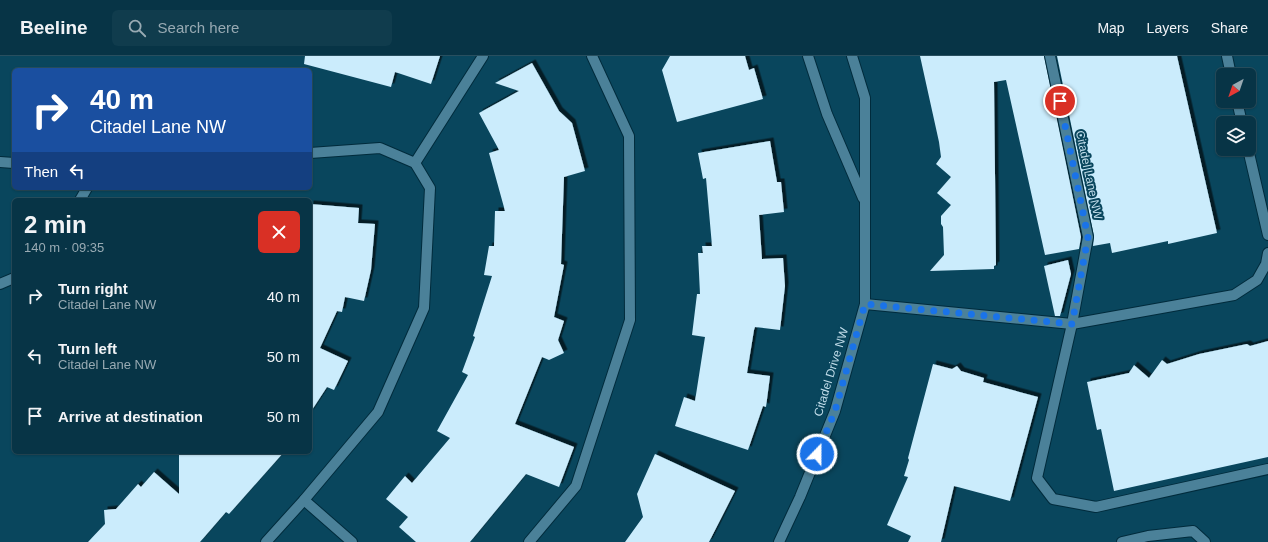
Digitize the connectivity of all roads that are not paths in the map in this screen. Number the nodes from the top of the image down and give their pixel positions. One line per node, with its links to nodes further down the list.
1 (483, 56): 12 (street)
2 (592, 56): 24 (street)
3 (808, 56): 13 (street, Citadel Drive NW)
4 (852, 56): 13 (street, Citadel Drive NW)
5 (1050, 56): 19 (street, Citadel Lane NW)
6 (1227, 56): 7 (street)
7 (1230, 68)
8 (312, 153): 12 (street)
9 (1250, 156): 14 (street)
10 (0, 162): 11 (street)
11 (12, 163)
12 (415, 163): 21 (street)
13 (865, 201): 18 (street, Citadel Drive NW)
14 (1268, 235)
15 (1268, 253): 19 (street)
16 (12, 279): 17 (street)
17 (0, 284)
18 (865, 304): 19 (street); 25 (street, Citadel Drive NW)
19 (1072, 324): 20 (street, Citadel Lane NW)
20 (1268, 469)
21 (304, 500): 22 (street); 23 (street)
22 (270, 541)
23 (352, 542)
24 (529, 542)
25 (779, 542)
26 (1122, 542): 27 (street)
27 (1205, 542)

